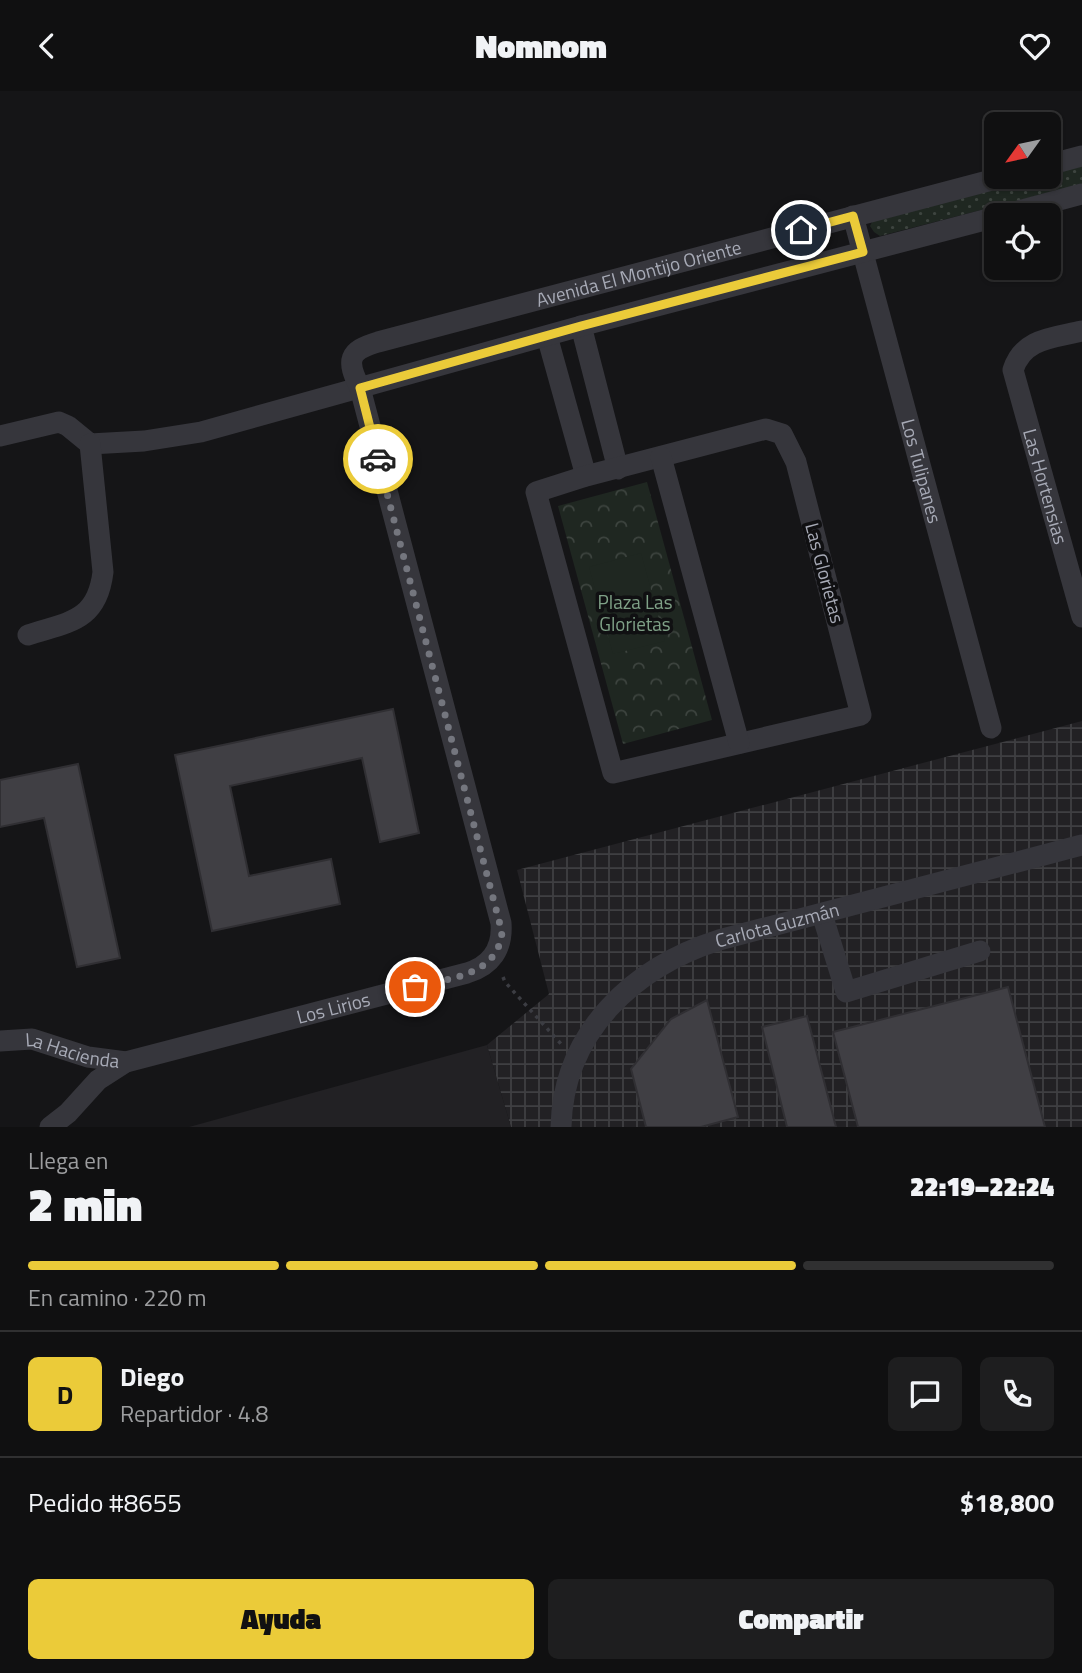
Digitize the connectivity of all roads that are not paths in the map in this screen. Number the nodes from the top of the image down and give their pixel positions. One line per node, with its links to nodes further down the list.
1 (1082, 156): 2 (street)
2 (1061, 162)
3 (984, 182): 6 (street, Avenida El Montijo Oriente)
4 (1082, 194): 5 (street)
5 (1048, 203)
6 (853, 216): 8 (street, Los Tulipanes); 12 (street, Avenida El Montijo Oriente)
7 (984, 220): 8 (street)
8 (863, 252): 9 (street); 21 (street, Los Tulipanes)
9 (581, 326): 11 (street); 16 (street)
10 (1082, 331): 18 (street, Las Hortensias)
11 (547, 336): 12 (street); 17 (street)
12 (360, 388): 14 (street); 27 (street, Los Lirios)
13 (0, 436): 14 (street)
14 (90, 445): 20 (street)
15 (661, 457): 16 (street, Las Glorietas); 22 (street); 22 (street, Las Glorietas)
16 (618, 469): 17 (street, Las Glorietas)
17 (586, 477): 22 (street, Las Glorietas)
18 (1079, 589): 19 (street, Las Hortensias)
19 (1082, 618)
20 (28, 635)
21 (991, 728)
22 (739, 743)
23 (1082, 845): 24 (street, Carlota Guzmán)
24 (822, 913): 25 (street); 28 (street, Carlota Guzmán)
25 (980, 951)
26 (0, 1041): 27 (street, La Hacienda)
27 (126, 1062): 29 (street, La Hacienda)
28 (561, 1122)
29 (50, 1127)

